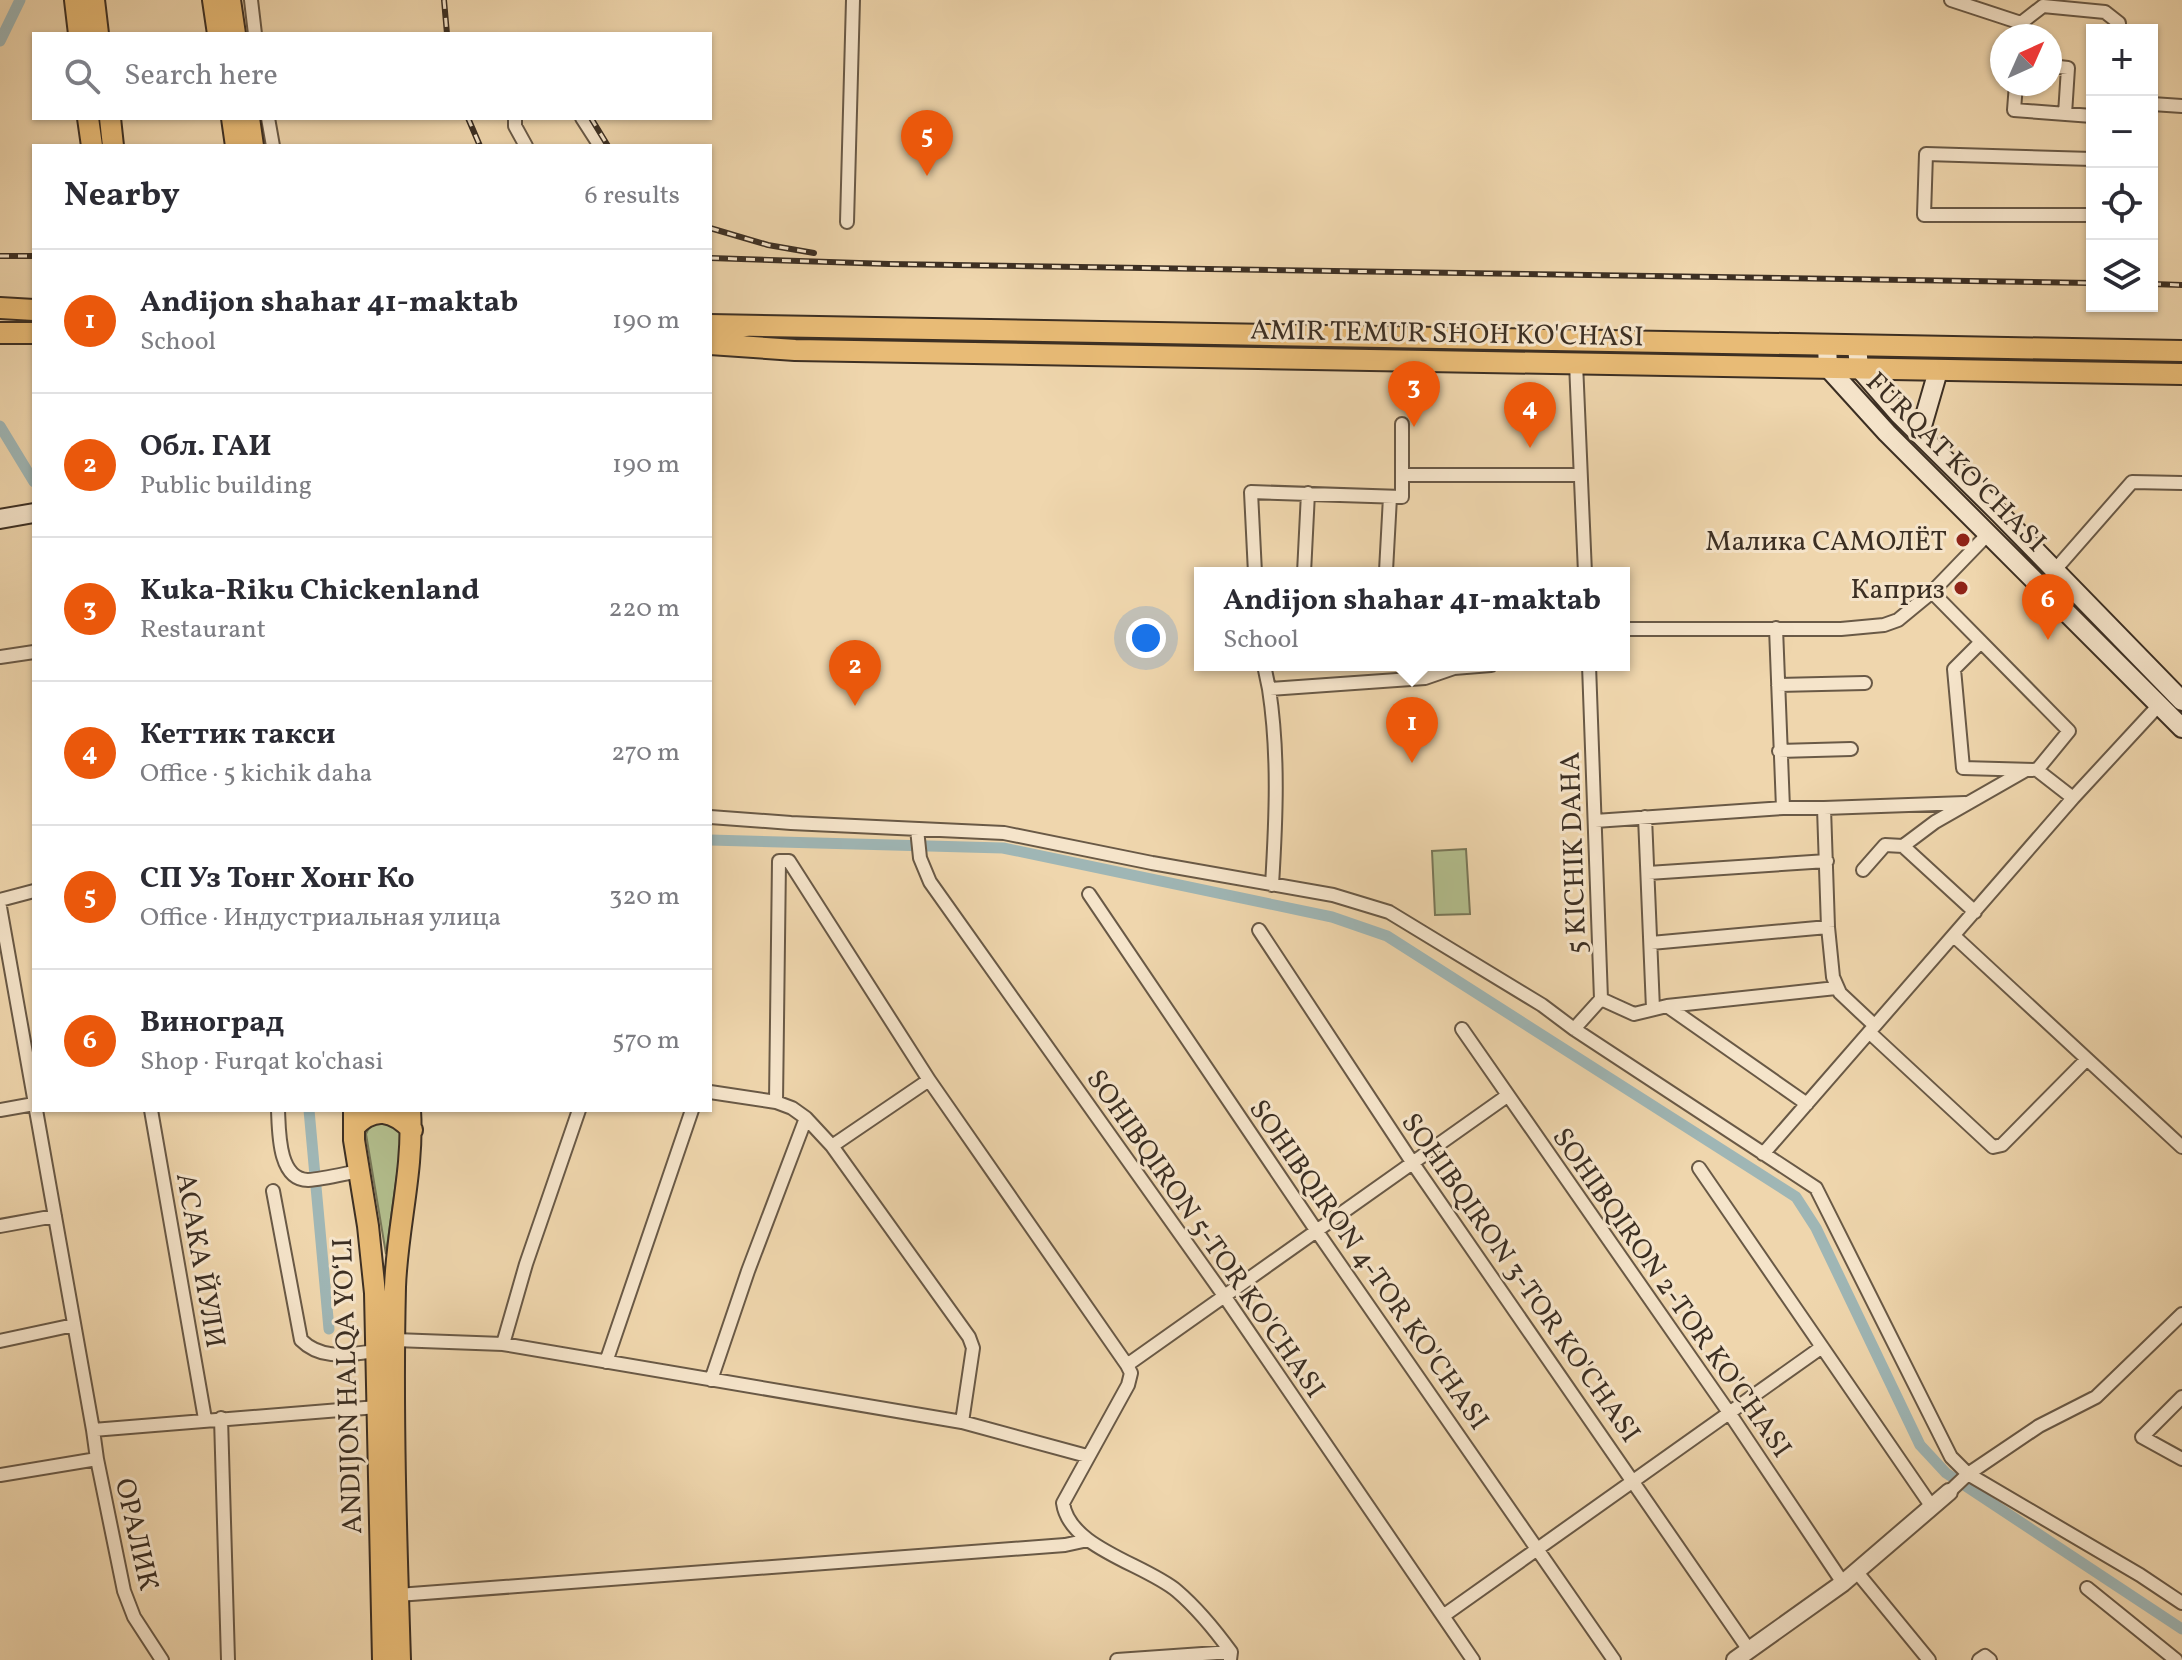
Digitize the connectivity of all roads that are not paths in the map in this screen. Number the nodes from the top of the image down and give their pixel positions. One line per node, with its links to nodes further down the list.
1 (75, 0): 11 (main road)
2 (94, 0): 12 (main road)
3 (213, 0): 13 (main road)
4 (230, 0): 14 (main road)
5 (251, 0): 15 (street)
6 (853, 0): 38 (street)
7 (1951, 0): 8 (street)
8 (2006, 24)
9 (2026, 24): 10 (street)
10 (2119, 24)
11 (79, 32)
12 (98, 32)
13 (218, 32)
14 (235, 32)
15 (255, 32)
16 (2062, 67): 20 (street)
17 (2015, 96): 20 (street)
18 (2158, 104): 19 (street)
19 (2182, 106)
20 (2065, 114): 21 (street)
21 (2086, 116)
22 (88, 120): 29 (main road)
23 (110, 120): 30 (main road)
24 (232, 120): 31 (main road)
25 (249, 120): 32 (main road)
26 (268, 120): 33 (street)
27 (515, 120): 34 (street)
28 (583, 120): 35 (street)
29 (92, 144)
30 (113, 144)
31 (236, 144)
32 (253, 144)
33 (273, 144)
34 (525, 144)
35 (599, 144)
36 (2086, 159): 37 (street)
37 (2086, 215)
38 (847, 222)
39 (0, 308): 40 (main road)
40 (32, 310)
41 (712, 325): 42 (main road, AMIR TEMUR SHOH KO'CHASI)
42 (745, 326): 45 (main road); 47 (main road, AMIR TEMUR SHOH KO'CHASI)
43 (0, 333): 44 (main road)
44 (32, 333)
45 (712, 336)
46 (712, 344): 50 (main road, AMIR TEMUR SHOH KO'CHASI)
47 (1827, 345): 48 (main road, AMIR TEMUR SHOH KO'CHASI); 51 (main road)
48 (1857, 346): 49 (main road, AMIR TEMUR SHOH KO'CHASI); 52 (main road)
49 (2182, 351)
50 (1576, 363): 51 (main road, AMIR TEMUR SHOH KO'CHASI); 58 (street)
51 (1828, 368): 52 (main road, AMIR TEMUR SHOH KO'CHASI); 64 (main road, FURQAT KO'CHASI)
52 (1859, 368): 53 (main road, AMIR TEMUR SHOH KO'CHASI); 56 (main road, FURQAT KO'CHASI)
53 (1938, 371): 54 (main road, AMIR TEMUR SHOH KO'CHASI); 56 (main road)
54 (2182, 374)
55 (1402, 424): 57 (street)
56 (1920, 433): 69 (main road, FURQAT KO'CHASI)
57 (1402, 475): 58 (street); 61 (street)
58 (1580, 475): 68 (street)
59 (2182, 483): 69 (street)
60 (1308, 493): 61 (street); 65 (street); 66 (street)
61 (1390, 497): 67 (street)
62 (31, 518): 63 (main road)
63 (0, 519)
64 (1989, 533): 70 (street); 83 (main road, FURQAT KO'CHASI)
65 (1255, 567)
66 (1304, 567)
67 (1386, 567)
68 (1585, 567)
69 (2054, 571): 82 (main road, FURQAT KO'CHASI)
70 (1932, 592): 71 (street); 73 (street)
71 (1776, 628): 72 (street); 80 (street)
72 (1630, 629)
73 (1980, 643): 87 (street); 87 (street)
74 (32, 652): 75 (street)
75 (0, 657)
76 (1265, 671): 81 (street)
77 (1445, 671): 81 (street)
78 (1589, 671): 94 (street, 5 KICHIK DAHA)
79 (1865, 683): 80 (street)
80 (1778, 685): 86 (street)
81 (1269, 689): 100 (street)
82 (2182, 701)
83 (2159, 705): 84 (main road, FURQAT KO'CHASI); 88 (street)
84 (2182, 728)
85 (1851, 749): 86 (street)
86 (1779, 751): 90 (street)
87 (2032, 770): 88 (street); 89 (street)
88 (2073, 798): 105 (street)
89 (1966, 803): 91 (street); 96 (street)
90 (1783, 808): 91 (street); 93 (street)
91 (1824, 808): 97 (street)
92 (712, 817): 95 (street)
93 (1645, 817): 94 (street); 99 (street)
94 (1595, 821): 111 (street, 5 KICHIK DAHA)
95 (917, 831): 100 (street); 144 (street, SOHIBQIRON 5-TOR KO'CHASI)
96 (1903, 846): 98 (street); 105 (street)
97 (1827, 861): 99 (street); 106 (street)
98 (1863, 870)
99 (1648, 873): 109 (street)
100 (1272, 885): 115 (street)
101 (32, 892): 103 (street)
102 (1089, 894): 143 (street, SOHIBQIRON 4-TOR KO'CHASI)
103 (0, 900)
104 (0, 907): 119 (street)
105 (1975, 912): 108 (street)
106 (1828, 927): 109 (street); 110 (street)
107 (1259, 930): 137 (street, SOHIBQIRON 3-TOR KO'CHASI)
108 (1954, 936): 116 (street); 117 (street)
109 (1651, 943): 113 (street)
110 (1836, 988): 112 (street); 116 (street)
111 (1601, 999): 113 (street); 115 (street)
112 (1667, 1006): 113 (street); 124 (street)
113 (1653, 1009)
114 (1462, 1029): 121 (street, SOHIBQIRON 2-TOR KO'CHASI)
115 (1574, 1029): 136 (street)
116 (1872, 1029): 117 (street); 124 (street)
117 (2087, 1059): 135 (street)
118 (929, 1080): 123 (street); 134 (street); 153 (street)
119 (32, 1090)
120 (712, 1092): 123 (street)
121 (1507, 1096): 137 (street); 157 (street, SOHIBQIRON 2-TOR KO'CHASI)
122 (32, 1102): 125 (street)
123 (776, 1102): 131 (street)
124 (1807, 1104): 136 (street)
125 (0, 1110)
126 (36, 1112): 141 (street)
127 (151, 1112): 159 (street, АСАКА ЙУЛИ)
128 (278, 1112): 139 (street)
129 (578, 1112): 149 (street)
130 (691, 1112): 152 (street)
131 (806, 1118): 134 (street); 154 (street)
132 (354, 1119): 133 (main road); 139 (main road, ANDIJON HALQA YO‘LI)
133 (411, 1120): 147 (main road, ANDIJON HALQA YO‘LI)
134 (832, 1146): 160 (street)
135 (2182, 1147)
136 (1763, 1154): 166 (street)
137 (1412, 1162): 143 (street); 167 (street, SOHIBQIRON 3-TOR KO'CHASI)
138 (1699, 1168): 150 (street)
139 (359, 1171): 151 (main road, ANDIJON HALQA YO‘LI)
140 (273, 1191): 151 (street)
141 (55, 1216): 142 (street); 146 (street)
142 (0, 1226)
143 (1316, 1230): 144 (street); 171 (street, SOHIBQIRON 4-TOR KO'CHASI)
144 (1225, 1297): 153 (street); 177 (street, SOHIBQIRON 5-TOR KO'CHASI)
145 (2182, 1314): 166 (street)
146 (74, 1325): 148 (street); 161 (street)
147 (395, 1340): 149 (street); 175 (main road, ANDIJON HALQA YO‘LI)
148 (0, 1341)
149 (503, 1344): 152 (street)
150 (1822, 1347): 157 (street); 169 (street)
151 (377, 1351): 156 (main road, ANDIJON HALQA YO‘LI)
152 (606, 1362): 154 (street)
153 (1127, 1365): 162 (street)
154 (711, 1380): 160 (street)
155 (2182, 1397): 164 (street)
156 (377, 1407): 158 (street); 182 (main road, ANDIJON HALQA YO‘LI)
157 (1730, 1414): 167 (street); 173 (street, SOHIBQIRON 2-TOR KO'CHASI)
158 (221, 1418): 159 (street); 181 (street)
159 (205, 1419): 161 (street)
160 (962, 1422): 162 (street)
161 (93, 1430): 163 (street)
162 (1087, 1456): 170 (street)
163 (97, 1459): 165 (street); 180 (street, ОРАЛИК)
164 (2182, 1459)
165 (0, 1475)
166 (1968, 1475): 168 (street); 176 (street)
167 (1633, 1481): 171 (street); 178 (street, SOHIBQIRON 3-TOR KO'CHASI)
168 (1949, 1492): 169 (street)
169 (1932, 1507): 172 (street)
170 (1088, 1540): 175 (street); 179 (street)
171 (1538, 1549): 177 (street); 186 (street, SOHIBQIRON 4-TOR KO'CHASI)
172 (1856, 1571): 173 (street); 187 (street)
173 (1843, 1583): 178 (street)
174 (2087, 1588): 190 (street)
175 (398, 1595): 183 (main road, ANDIJON HALQA YO‘LI)
176 (2182, 1603)
177 (1443, 1616): 185 (street, SOHIBQIRON 5-TOR KO'CHASI)
178 (1742, 1655)
179 (1231, 1656): 184 (street)
180 (162, 1660)
181 (228, 1660)
182 (383, 1660)
183 (400, 1660)
184 (1117, 1660)
185 (1473, 1660)
186 (1614, 1660)
187 (1929, 1660)
188 (1979, 1660): 189 (street)
189 (1990, 1660)
190 (2176, 1660)

